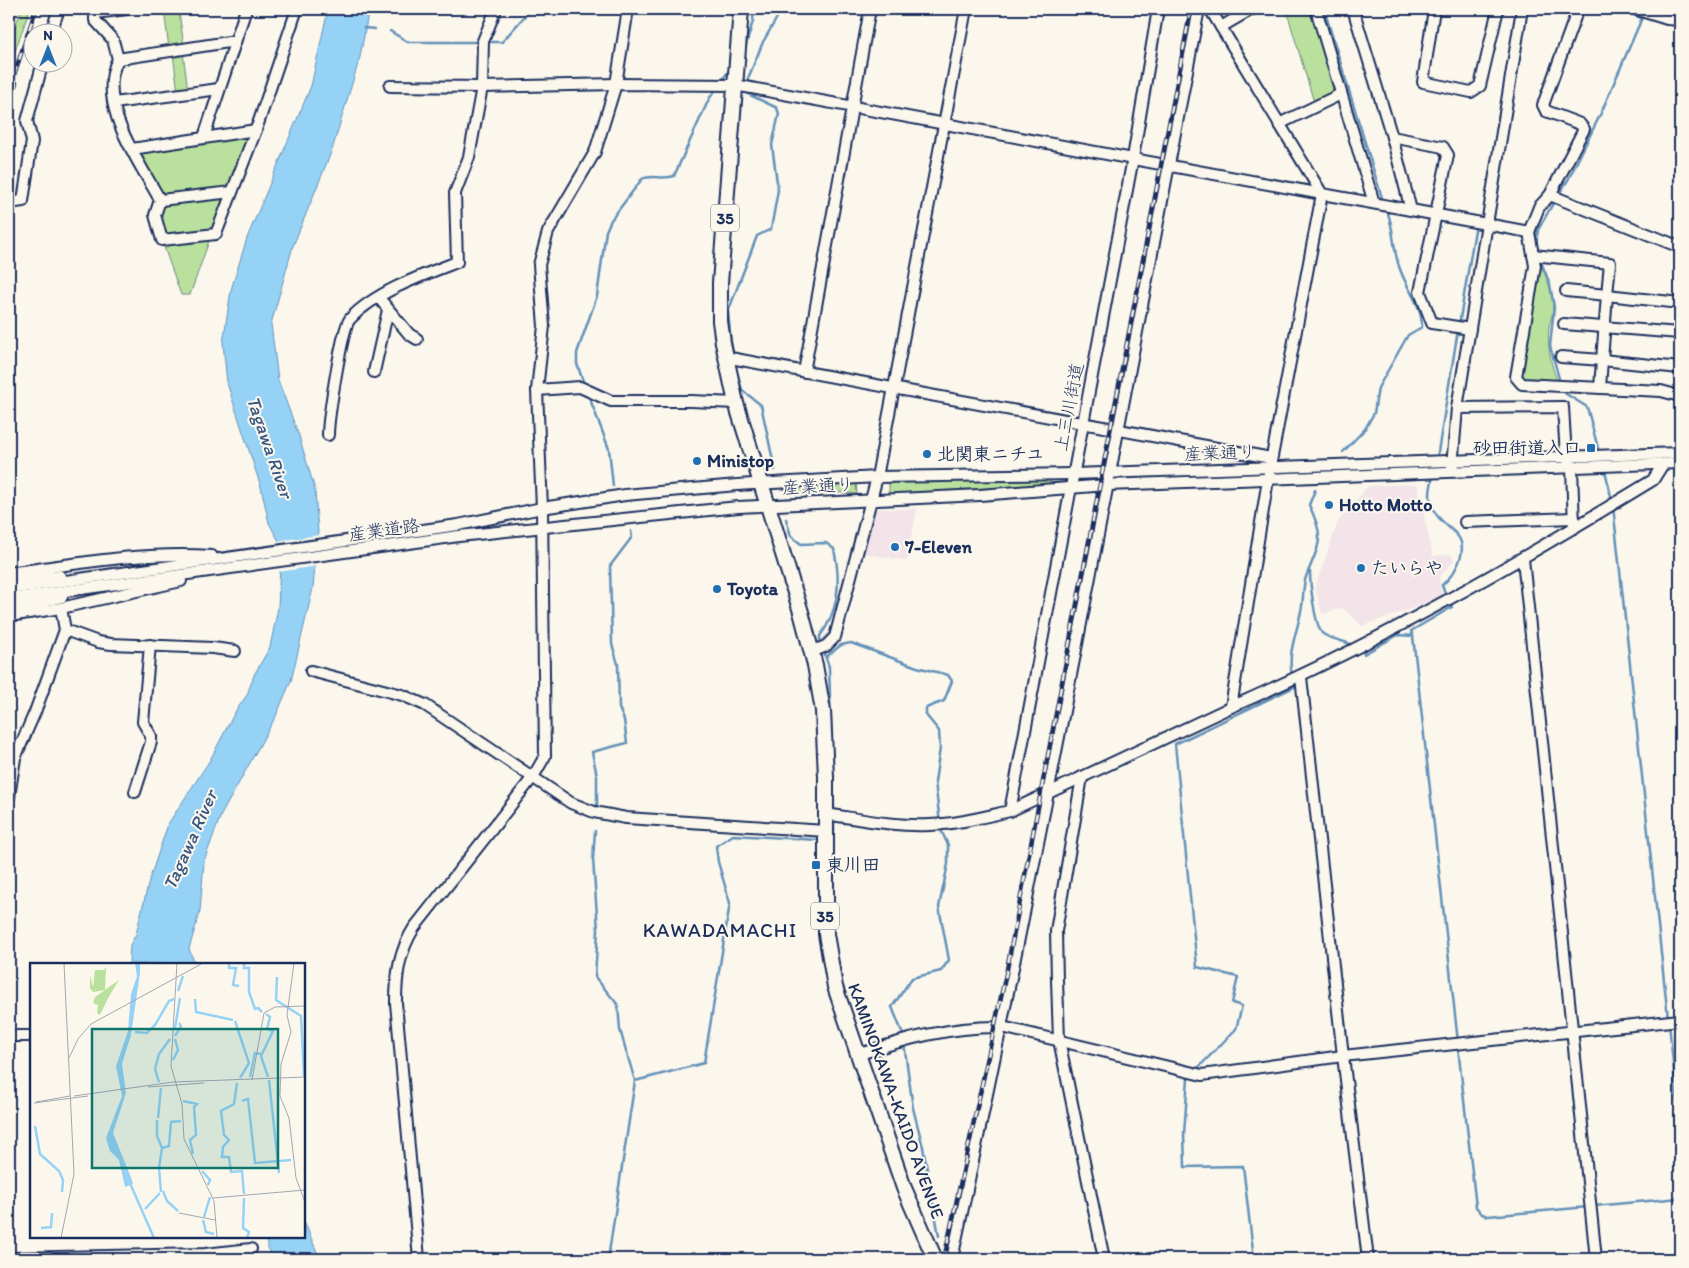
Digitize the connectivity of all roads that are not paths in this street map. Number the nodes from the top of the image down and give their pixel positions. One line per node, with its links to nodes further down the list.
1 (59, 9): 23 (street)
2 (127, 9): 21 (street)
3 (246, 9): 25 (street)
4 (297, 9): 38 (street)
5 (496, 9): 31 (street)
6 (628, 9): 28 (street)
7 (741, 9): 29 (main road, KAMINOKAWA-KAIDO AVENUE / 35)
8 (870, 9): 35 (street)
9 (966, 9): 36 (street)
10 (1158, 9): 42 (street, 上三川街道)
11 (1198, 9): 43 (street)
12 (1210, 9): 24 (street)
13 (1252, 9): 24 (street)
14 (1316, 9): 33 (street)
15 (1353, 9): 40 (street)
16 (1434, 9): 17 (street)
17 (1498, 9)
18 (1522, 9): 52 (street)
19 (1578, 9): 46 (street)
20 (1638, 9): 22 (street)
21 (95, 11): 26 (street)
22 (1680, 20)
23 (55, 22)
24 (1221, 27): 37 (street)
25 (235, 41): 26 (street); 32 (street)
26 (118, 59): 34 (street)
27 (40, 72): 49 (street)
28 (616, 84): 29 (street); 31 (street); 74 (street)
29 (736, 85): 35 (street); 66 (main road, KAMINOKAWA-KAIDO AVENUE / 35)
30 (390, 86): 31 (street)
31 (482, 87): 58 (street)
32 (219, 89): 34 (street); 39 (street)
33 (1341, 94): 37 (street); 48 (street)
34 (114, 103): 41 (street)
35 (852, 106): 36 (street); 71 (street)
36 (944, 123): 42 (street); 72 (street)
37 (1279, 124): 45 (street)
38 (256, 130): 39 (street); 44 (street)
39 (204, 136): 41 (street)
40 (1392, 137): 50 (street); 51 (street)
41 (132, 149): 47 (street)
42 (1133, 158): 43 (street); 78 (street, 上三川街道)
43 (1168, 165): 45 (street); 79 (street)
44 (232, 192): 47 (street); 47 (street)
45 (1322, 194): 48 (street); 83 (street)
46 (1550, 195): 53 (street); 54 (street)
47 (160, 200)
48 (1374, 203): 50 (street)
49 (9, 204)
50 (1411, 210): 51 (street)
51 (1435, 215): 52 (street); 63 (street)
52 (1486, 225): 53 (street); 63 (street)
53 (1529, 232): 55 (street)
54 (1680, 247)
55 (1532, 255): 57 (street); 73 (street)
56 (1566, 291): 57 (street)
57 (1607, 295): 59 (street); 62 (street)
58 (379, 298): 60 (street); 80 (street)
59 (1680, 303)
60 (388, 310): 65 (street); 70 (street)
61 (1564, 324): 62 (street)
62 (1604, 328): 64 (street); 68 (street)
63 (1470, 329): 77 (street)
64 (1680, 334)
65 (417, 339)
66 (725, 357): 71 (street); 76 (main road, KAMINOKAWA-KAIDO AVENUE / 35)
67 (1561, 357): 68 (street)
68 (1602, 360): 69 (street); 73 (street)
69 (1680, 368)
70 (374, 372)
71 (804, 372): 72 (street)
72 (894, 388): 78 (street); 90 (street)
73 (1600, 388): 75 (street)
74 (537, 390): 76 (street); 97 (street)
75 (1680, 396)
76 (736, 403): 92 (main road, KAMINOKAWA-KAIDO AVENUE / 35)
77 (1457, 408): 82 (street); 86 (street)
78 (1083, 423): 79 (street); 89 (street, 上三川街道)
79 (1117, 430): 83 (street); 88 (street)
80 (328, 435)
81 (1680, 453): 82 (street, 産業通り)
82 (1566, 457): 86 (street, 産業通り); 87 (street)
83 (1270, 463): 86 (street, 産業通り); 88 (street, 産業通り); 91 (street)
84 (1680, 463): 85 (street, 産業通り)
85 (1663, 464): 87 (street, 産業通り); 99 (street)
86 (1452, 466): 87 (street, 産業通り); 91 (street, 産業通り)
87 (1572, 467): 99 (street)
88 (1110, 473): 89 (street, 産業通り); 93 (street)
89 (1073, 474): 90 (street, 産業通り); 94 (street, 上三川街道)
90 (877, 477): 92 (street, 産業通り); 95 (street)
91 (1268, 479): 93 (street, 産業通り); 118 (street)
92 (760, 483): 96 (main road, KAMINOKAWA-KAIDO AVENUE / 35); 97 (street, 産業道路)
93 (1107, 485): 94 (street, 産業通り); 122 (street)
94 (1070, 488): 95 (street, 産業通り); 124 (street, 上三川街道)
95 (872, 500): 96 (street, 産業通り); 115 (street)
96 (766, 505): 100 (street, 産業道路); 115 (main road, KAMINOKAWA-KAIDO AVENUE / 35)
97 (542, 508): 100 (street); 101 (street, 産業道路)
98 (1465, 522): 99 (street)
99 (1574, 523): 102 (street)
100 (542, 528): 101 (street, 産業道路); 119 (street)
101 (330, 549): 103 (street, 産業道路)
102 (1523, 559): 117 (street); 129 (street)
103 (232, 563): 104 (street); 105 (street, 産業道路); 110 (street)
104 (9, 573)
105 (115, 579): 106 (street); 107 (street, 産業道路); 108 (street, 産業道路); 109 (street)
106 (9, 580)
107 (9, 589)
108 (9, 599)
109 (9, 608)
110 (61, 608): 111 (street); 112 (street)
111 (9, 616)
112 (65, 630): 113 (street); 123 (street)
113 (150, 645): 114 (street); 121 (street)
114 (235, 651)
115 (812, 652): 125 (main road, KAMINOKAWA-KAIDO AVENUE / 35)
116 (311, 671): 119 (street)
117 (1301, 676): 118 (street); 134 (street)
118 (1231, 707): 120 (street)
119 (533, 776): 126 (street); 138 (street)
120 (1082, 777): 122 (street); 132 (street)
121 (135, 792)
122 (1049, 793): 124 (street); 128 (street)
123 (9, 797)
124 (1010, 811): 125 (street)
125 (826, 814): 126 (main road, KAMINOKAWA-KAIDO AVENUE / 35)
126 (826, 830): 133 (main road, KAMINOKAWA-KAIDO AVENUE / 35)
127 (1680, 1020): 129 (street)
128 (1002, 1027): 132 (street); 133 (street); 140 (street)
129 (1574, 1031): 134 (street); 143 (street)
130 (9, 1036): 131 (street)
131 (30, 1036)
132 (1059, 1040): 134 (street); 141 (street)
133 (857, 1055): 139 (main road, KAMINOKAWA-KAIDO AVENUE / 35)
134 (1342, 1056): 142 (street)
135 (250, 1248): 137 (street)
136 (9, 1258): 137 (street)
137 (82, 1258)
138 (419, 1259)
139 (935, 1259)
140 (952, 1259)
141 (1104, 1259)
142 (1368, 1259)
143 (1596, 1259)

